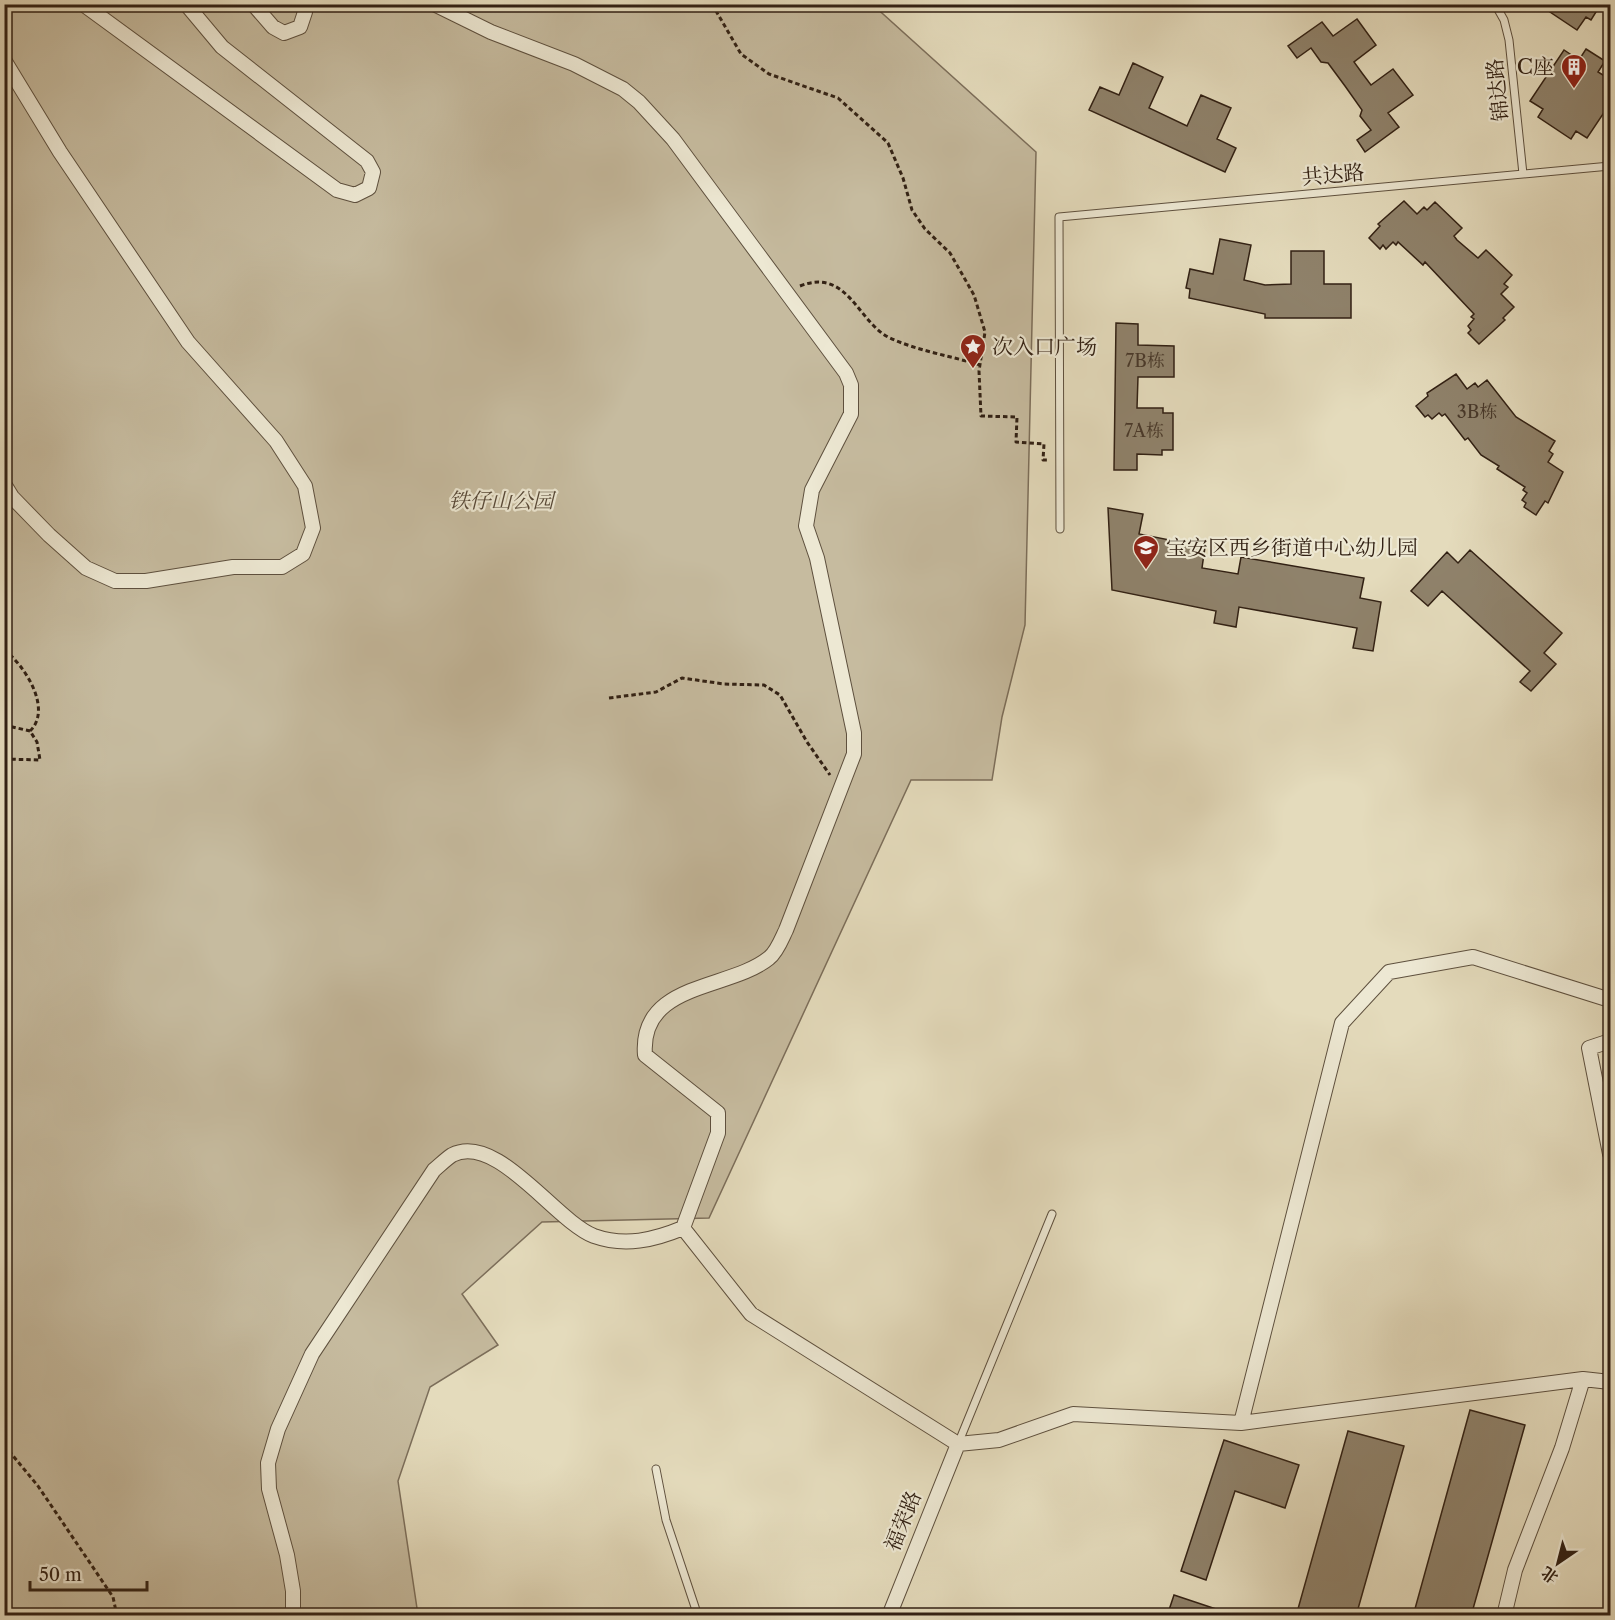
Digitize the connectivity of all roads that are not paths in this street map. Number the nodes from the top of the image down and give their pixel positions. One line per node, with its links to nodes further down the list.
1 (83, 4): 2 (street)
2 (186, 4)
3 (253, 4): 4 (street)
4 (301, 4)
5 (434, 4): 16 (street)
6 (1495, 4): 9 (lane, 锦达路)
7 (4, 60): 10 (street)
8 (1611, 166): 9 (lane, 共达路)
9 (1523, 174): 11 (lane, 共达路)
10 (4, 484)
11 (1060, 530)
12 (1611, 1000): 19 (street)
13 (1611, 1041): 14 (street)
14 (1611, 1154)
15 (1052, 1214): 20 (lane)
16 (683, 1228): 20 (street); 22 (street)
17 (1583, 1379): 18 (street); 19 (street); 25 (street)
18 (1611, 1382)
19 (1241, 1423): 20 (street)
20 (958, 1444): 24 (street, 福荣路)
21 (656, 1469): 23 (lane)
22 (293, 1616)
23 (698, 1616)
24 (889, 1616)
25 (1504, 1616)

